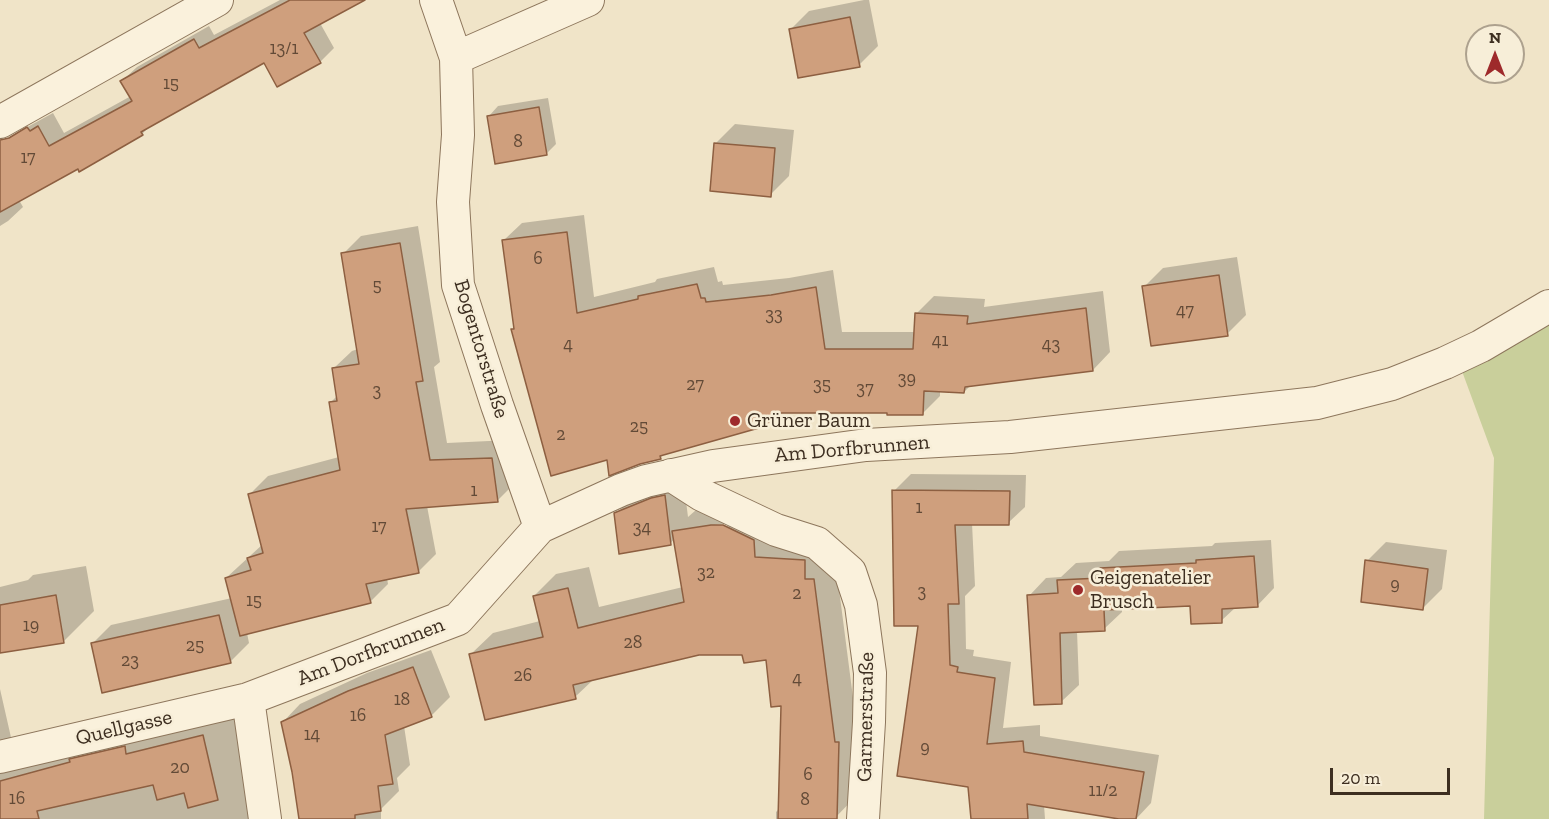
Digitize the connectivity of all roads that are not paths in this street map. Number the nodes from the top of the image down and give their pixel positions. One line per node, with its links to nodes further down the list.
1 (217, 0): 5 (street)
2 (436, 0): 4 (street, Bogentorstraße)
3 (588, 0): 4 (street)
4 (456, 58): 8 (street, Bogentorstraße)
5 (0, 122)
6 (1549, 306): 7 (street, Am Dorfbrunnen)
7 (671, 475): 8 (street, Am Dorfbrunnen); 12 (street, Garmerstraße)
8 (540, 527): 9 (street, Am Dorfbrunnen)
9 (248, 699): 10 (street, Quellgasse); 11 (street)
10 (0, 757)
11 (266, 819)
12 (863, 819)

